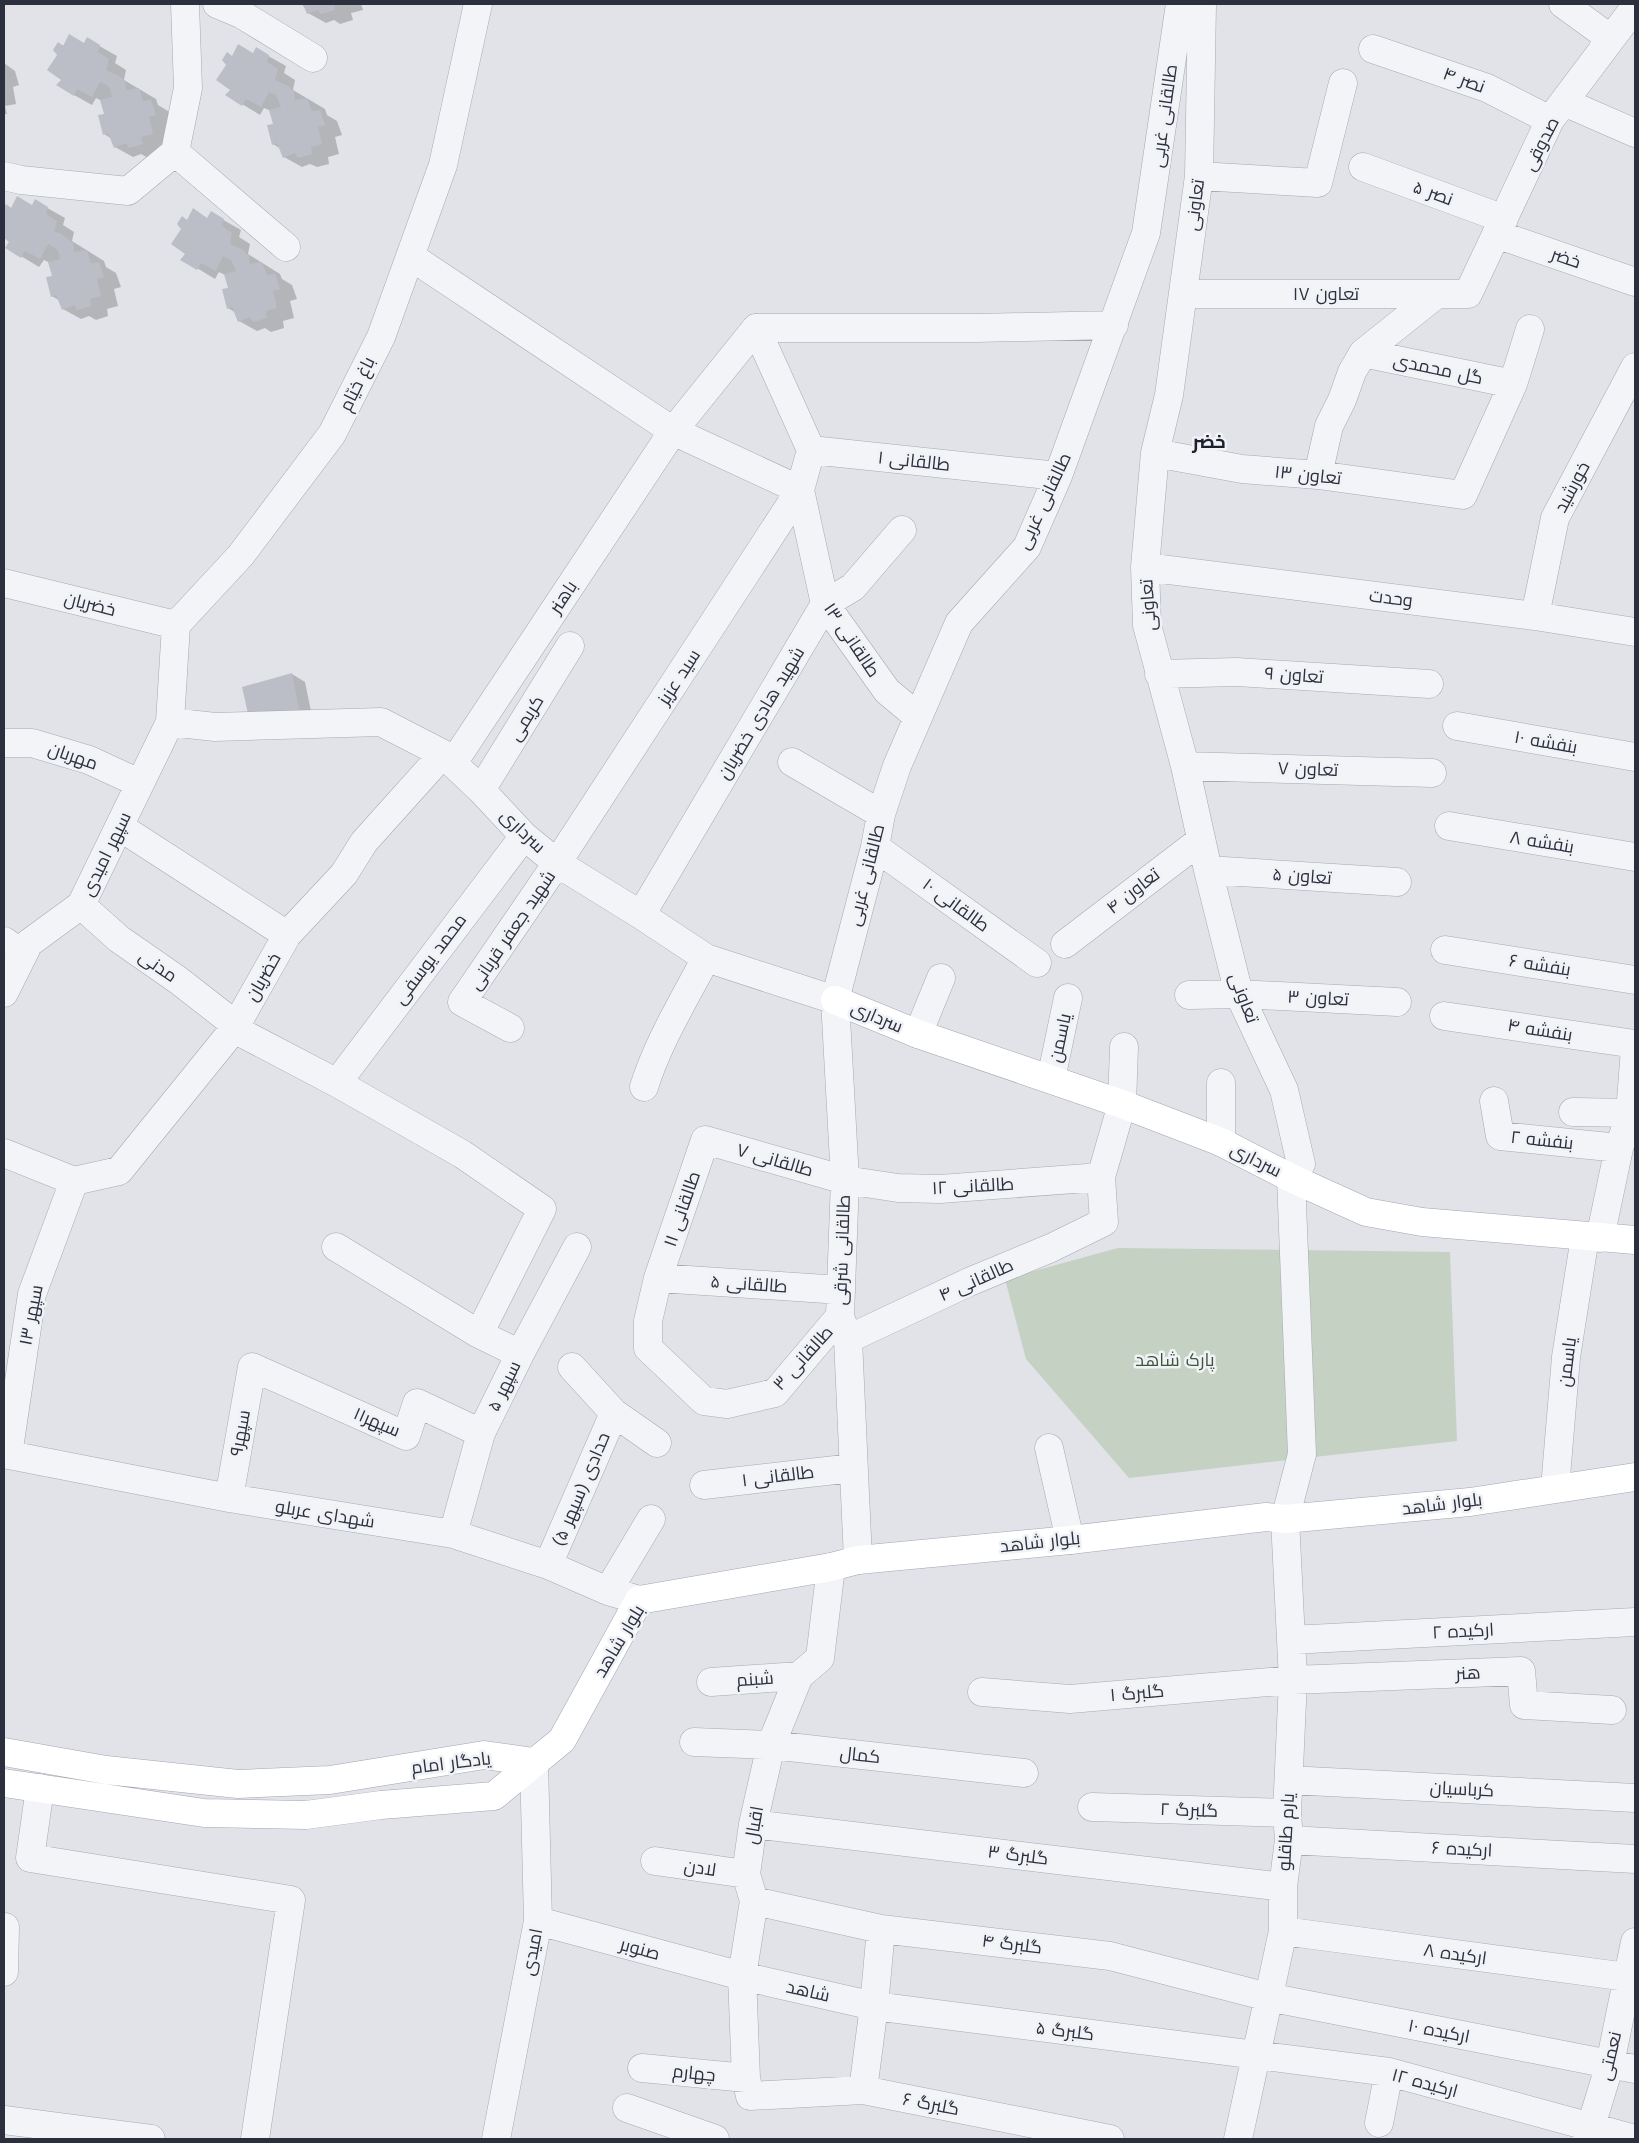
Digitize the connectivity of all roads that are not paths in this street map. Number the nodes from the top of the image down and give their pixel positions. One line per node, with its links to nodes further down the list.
1 (185, 4): 13 (street)
2 (217, 4): 9 (street)
3 (478, 4): 19 (street, باغ خیّام)
4 (1563, 4): 7 (street)
5 (1191, 6): 16 (street, تعاونی); 24 (street, طالقانی غربی)
6 (1635, 7): 7 (street, صدوقی)
7 (1611, 39): 11 (street, صدوقی)
8 (1373, 49): 11 (street, نصر ۴)
9 (313, 58)
10 (1343, 82): 16 (street)
11 (1557, 111): 12 (street, نصر ۴); 17 (street, صدوقی)
12 (1635, 133)
13 (175, 152): 15 (street); 18 (street)
14 (1363, 167): 17 (street, نصر ۵)
15 (4, 176)
16 (1200, 176): 21 (street, تعاونی)
17 (1500, 227): 20 (street, خضر); 23 (street, صدوقی)
18 (286, 246)
19 (410, 256): 30 (street); 41 (street, باغ خیّام)
20 (1635, 282)
21 (1184, 294): 22 (street, تعاون ۱۷); 32 (street, تعاونی)
22 (1437, 294): 23 (street, تعاون ۱۷); 27 (street)
23 (1468, 294)
24 (1114, 325): 25 (street); 34 (street, طالقانی غربی)
25 (756, 328): 30 (street, باهنر); 31 (street)
26 (1530, 329): 29 (street)
27 (1363, 353): 29 (street, گل محمدی); 33 (street)
28 (1634, 373): 40 (street, خورشید)
29 (1513, 384): 33 (street, تعاون ۱۳)
30 (673, 431): 35 (street); 51 (street, باهنر)
31 (811, 450): 34 (street, طالقانی ۱); 35 (street)
32 (1155, 453): 33 (street, تعاون ۱۳); 37 (street, تعاونی)
33 (1318, 475)
34 (1058, 476): 46 (street, طالقانی غربی)
35 (800, 490): 39 (street, طالقانی ۱۳); 64 (street, سید عزیز)
36 (902, 530): 39 (street, شهید هادی خضریان)
37 (1146, 566): 40 (street, وحدت); 44 (street, تعاونی)
38 (4, 584): 41 (street, خضریان)
39 (825, 604): 46 (street, طالقانی ۱۳); 68 (street, شهید هادی خضریان)
40 (1535, 616): 42 (street, وحدت)
41 (176, 625): 47 (street)
42 (1635, 632)
43 (570, 646): 56 (street, کریمی)
44 (1159, 674): 45 (street, تعاون ۹); 53 (street, تعاونی)
45 (1429, 684)
46 (917, 716): 57 (street, طالقانی غربی)
47 (170, 722): 51 (street, سرداری); 55 (street, سپهر امیدی)
48 (1457, 726): 50 (street, بنفشه ۱۰)
49 (4, 742): 55 (street, مهربان)
50 (1635, 757)
51 (448, 758): 56 (street, سرداری); 69 (street, خضریان)
52 (792, 762): 57 (street)
53 (1185, 766): 54 (street, تعاون ۷); 61 (street, تعاونی)
54 (1432, 773)
55 (139, 783): 59 (street, سپهر امیدی)
56 (481, 790): 60 (street, سرداری)
57 (881, 814): 62 (street, طالقانی غربی)
58 (1448, 826): 63 (street, بنفشه ۸)
59 (120, 827): 67 (street, سپهر امیدی); 69 (street)
60 (524, 836): 64 (street, سرداری); 91 (street, محمد یوسفی)
61 (1201, 840): 65 (street, تعاونی); 70 (street, تعاون ۴)
62 (875, 847): 74 (street, طالقانی ۱۰); 81 (street, طالقانی غربی)
63 (1635, 857)
64 (557, 863): 68 (street, سرداری); 84 (street, شهید جعفر قربانی)
65 (1208, 870): 66 (street, تعاون ۵); 79 (street, تعاونی)
66 (1397, 882)
67 (81, 905): 71 (street, سپهر امیدی); 85 (street, مدنی)
68 (641, 915): 73 (street, سرداری)
69 (287, 935): 85 (street, خضریان)
70 (1065, 944)
71 (14, 947): 77 (street, سپهر امیدی)
72 (1445, 950): 76 (street, بنفشه ۶)
73 (706, 958): 81 (street, سرداری); 93 (street)
74 (1037, 963)
75 (941, 978): 86 (street)
76 (1635, 980)
77 (4, 993)
78 (1189, 994): 79 (street, تعاون ۳)
79 (1239, 994): 82 (street, تعاون ۳); 103 (street, تعاونی)
80 (1068, 998): 90 (street, یاسمن)
81 (835, 1000): 86 (main road, سرداری); 104 (street, طالقانی شرقی)
82 (1397, 1002)
83 (1444, 1016): 87 (street, بنفشه ۴)
84 (510, 1028)
85 (234, 1029): 91 (street); 105 (street, خضریان)
86 (918, 1034): 90 (main road, سرداری)
87 (1635, 1044)
88 (1124, 1047): 95 (street)
89 (1635, 1048): 97 (street, یاسمن)
90 (1051, 1079): 95 (main road, سرداری)
91 (337, 1083): 112 (street)
92 (1221, 1083): 99 (street)
93 (644, 1087)
94 (1494, 1101): 100 (street, بنفشه ۲)
95 (1122, 1104): 99 (main road, سرداری); 102 (street)
96 (1573, 1112): 97 (street)
97 (1632, 1113): 100 (street, یاسمن)
98 (705, 1140): 104 (street, طالقانی ۷); 110 (street, طالقانی ۱۱)
99 (1221, 1142): 103 (main road, سرداری)
100 (1619, 1148): 106 (street, یاسمن)
101 (4, 1153): 105 (street)
102 (1101, 1177): 104 (street, طالقانی ۱۲); 111 (street, طالقانی ۴)
103 (1290, 1178): 106 (main road, سرداری); 127 (street, یارم طاقلو)
104 (844, 1180): 111 (street, طالقانی شرقی)
105 (74, 1181): 120 (street, سپهر ۱۳)
106 (1592, 1237): 107 (main road, سرداری); 124 (street, یاسمن)
107 (1635, 1240)
108 (336, 1247): 112 (street)
109 (577, 1247): 113 (street, سپهر ۵)
110 (658, 1278): 111 (street, طالقانی ۵); 111 (street, طالقانی ۳)
111 (843, 1315): 121 (street, طالقانی شرقی)
112 (479, 1334): 113 (street)
113 (520, 1354): 117 (street, سپهر ۵)
114 (252, 1367): 117 (street, سپهر۱۱); 125 (street, سپهر۹)
115 (572, 1367): 116 (street)
116 (614, 1413): 118 (street); 131 (street, حدادی (سپهر ۵))
117 (481, 1433): 128 (street, سپهر ۵)
118 (658, 1443)
119 (1049, 1448): 129 (street)
120 (6, 1455): 125 (street, شهدای عربلو)
121 (853, 1468): 123 (street, طالقانی ۱); 130 (street, طالقانی شرقی)
122 (1635, 1477): 124 (main road, بلوار شاهد)
123 (704, 1485)
124 (1555, 1488): 127 (main road, بلوار شاهد)
125 (229, 1498): 128 (street, شهدای عربلو)
126 (651, 1519): 133 (street)
127 (1285, 1519): 129 (main road, بلوار شاهد); 136 (street, یارم طاقلو)
128 (453, 1534): 131 (street, شهدای عربلو)
129 (1070, 1540): 130 (main road, بلوار شاهد)
130 (858, 1560): 132 (main road, بلوار شاهد)
131 (548, 1565): 133 (street, شهدای عربلو)
132 (830, 1567): 134 (main road, بلوار شاهد); 137 (street, اقبال)
133 (608, 1591): 134 (street, شهدای عربلو)
134 (639, 1600): 145 (main road, بلوار شاهد)
135 (1635, 1622): 136 (street, ارکیده ۲)
136 (1291, 1640): 138 (street, یارم طاقلو)
137 (798, 1676): 139 (street, شبنم); 143 (street, اقبال)
138 (1293, 1680): 140 (street, گلبرگ ۱); 141 (street, هنر); 147 (street, یارم طاقلو)
139 (711, 1682)
140 (982, 1692)
141 (1612, 1710)
142 (694, 1742): 143 (street, کمال)
143 (771, 1746): 146 (street, کمال); 153 (street, اقبال)
144 (4, 1752): 145 (main road, یادگار امام)
145 (534, 1762): 149 (main road, یادگار امام); 160 (street, امیدی)
146 (1024, 1773)
147 (1289, 1780): 150 (street, کرباسیان); 152 (street, یارم طاقلو)
148 (4, 1783): 149 (main road, یادگار امام)
149 (40, 1788): 181 (street)
150 (1635, 1798)
151 (1092, 1807): 152 (street, گلبرگ ۲)
152 (1287, 1813): 154 (street, یارم طاقلو)
153 (753, 1824): 157 (street, اقبال); 158 (street, گلبرگ ۳)
154 (1289, 1840): 155 (street, ارکیده ۶); 158 (street, یارم طاقلو)
155 (1635, 1859)
156 (654, 1861): 157 (street, لادن)
157 (746, 1874): 159 (street, اقبال)
158 (1283, 1887): 163 (street, یارم طاقلو)
159 (754, 1901): 162 (street, گلبرگ ۴); 166 (street, اقبال)
160 (538, 1921): 166 (street, صنوبر); 182 (street, امیدی)
161 (4, 1927): 165 (street)
162 (881, 1929): 168 (street, گلبرگ ۴); 169 (street)
163 (1283, 1931): 167 (street, ارکیده ۸); 168 (street, یارم طاقلو)
164 (1635, 1942): 167 (street, نعمتی)
165 (4, 1972)
166 (742, 1976): 169 (street, شاهد); 174 (street, اقبال)
167 (1627, 1977): 171 (street, نعمتی)
168 (1268, 1998): 170 (street, یارم طاقلو); 171 (street, ارکیده ۱۰)
169 (874, 2006): 170 (street, گلبرگ ۵); 175 (street)
170 (1256, 2055): 173 (street, ارکیده ۱۲); 185 (street, یارم طاقلو)
171 (1622, 2066): 179 (street, نعمتی)
172 (642, 2068): 174 (street, چهارم)
173 (1389, 2072): 178 (street); 179 (street, ارکیده ۱۲)
174 (748, 2087): 175 (street, گلبرگ ۶)
175 (863, 2090): 184 (street, گلبرگ ۶)
176 (626, 2108): 183 (street)
177 (4, 2120): 180 (street)
178 (1379, 2123)
179 (1589, 2134): 186 (street, ارکیده ۱۲)
180 (151, 2139)
181 (255, 2139)
182 (496, 2139)
183 (715, 2139)
184 (1110, 2139)
185 (1238, 2139)
186 (1635, 2139)

